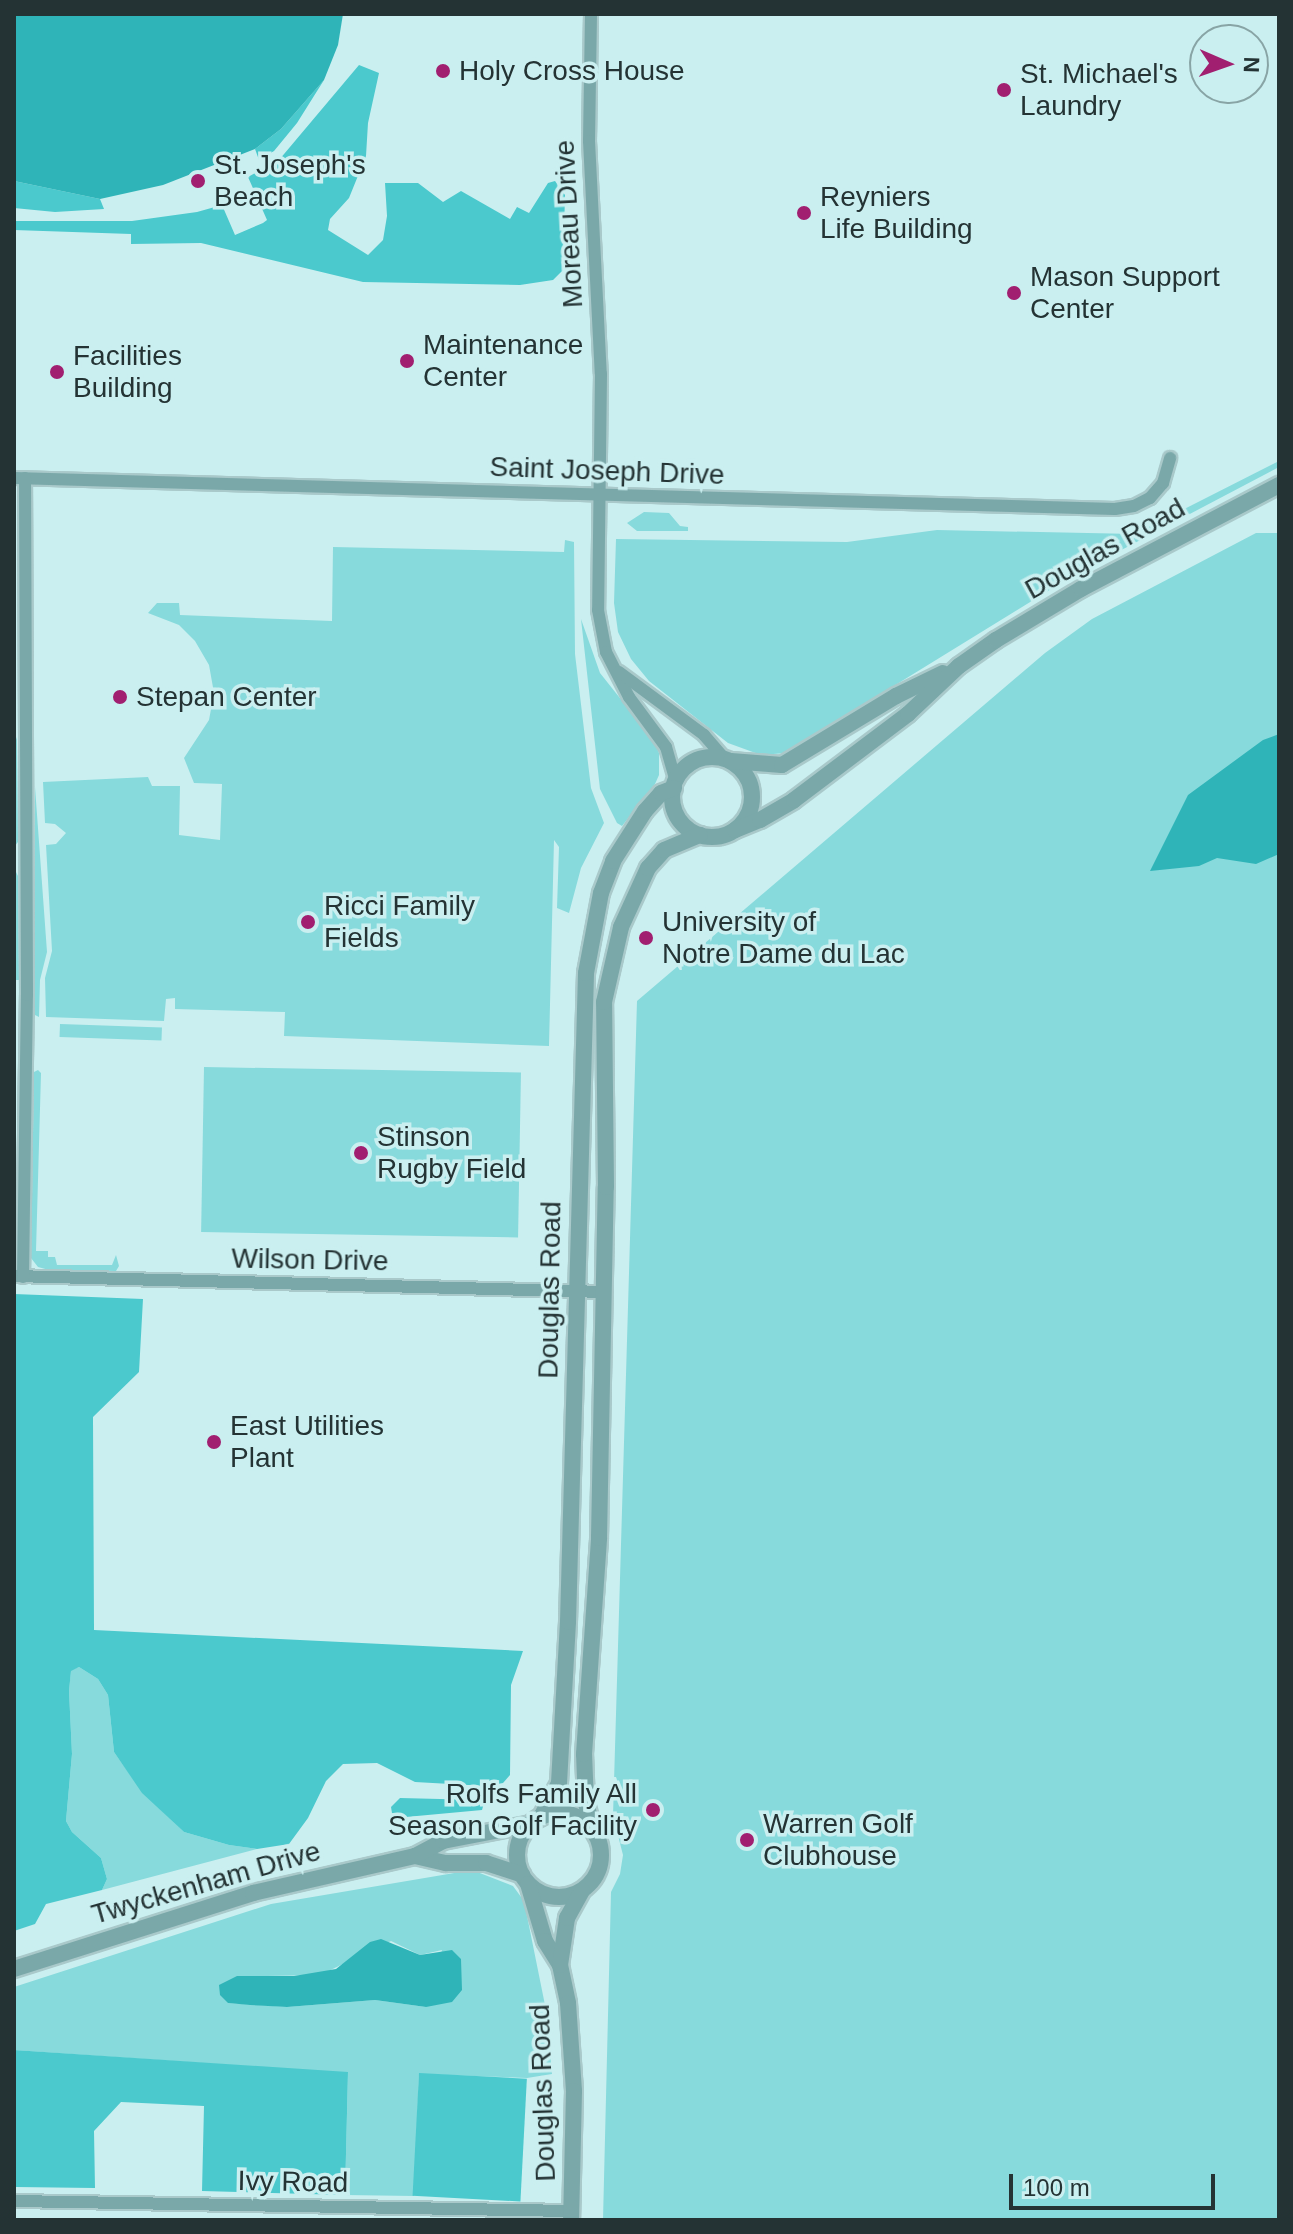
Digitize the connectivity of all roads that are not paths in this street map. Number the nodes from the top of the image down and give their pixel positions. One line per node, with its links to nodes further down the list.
1 (591, 14): 5 (street, Moreau Drive)
2 (1170, 458): 5 (street, Saint Joseph Drive)
3 (20, 478): 5 (street, Saint Joseph Drive); 12 (street)
4 (1279, 485): 6 (street, Douglas Road)
5 (599, 495): 7 (street, Moreau Drive)
6 (959, 666): 8 (street, Douglas Road); 10 (street, Douglas Road)
7 (616, 669): 8 (street); 9 (street, Moreau Drive)
8 (727, 760): 9 (street); 10 (street)
9 (675, 784): 11 (street); 13 (street, Douglas Road)
10 (735, 830): 11 (street)
11 (700, 835): 14 (street, Douglas Road)
12 (18, 1276): 13 (street, Wilson Drive)
13 (577, 1291): 14 (street, Wilson Drive); 15 (street, Douglas Road)
14 (604, 1292): 16 (street, Douglas Road)
15 (536, 1820): 16 (street); 17 (street, Twyckenham Drive); 18 (street)
16 (593, 1828): 19 (street)
17 (415, 1856): 18 (street, Twyckenham Drive); 21 (street, Twyckenham Drive)
18 (525, 1880): 19 (street); 20 (street, Douglas Road)
19 (583, 1891): 20 (street, Douglas Road)
20 (560, 1965): 23 (street, Douglas Road)
21 (14, 1969)
22 (14, 2201): 23 (street, Ivy Road)
23 (572, 2216)

